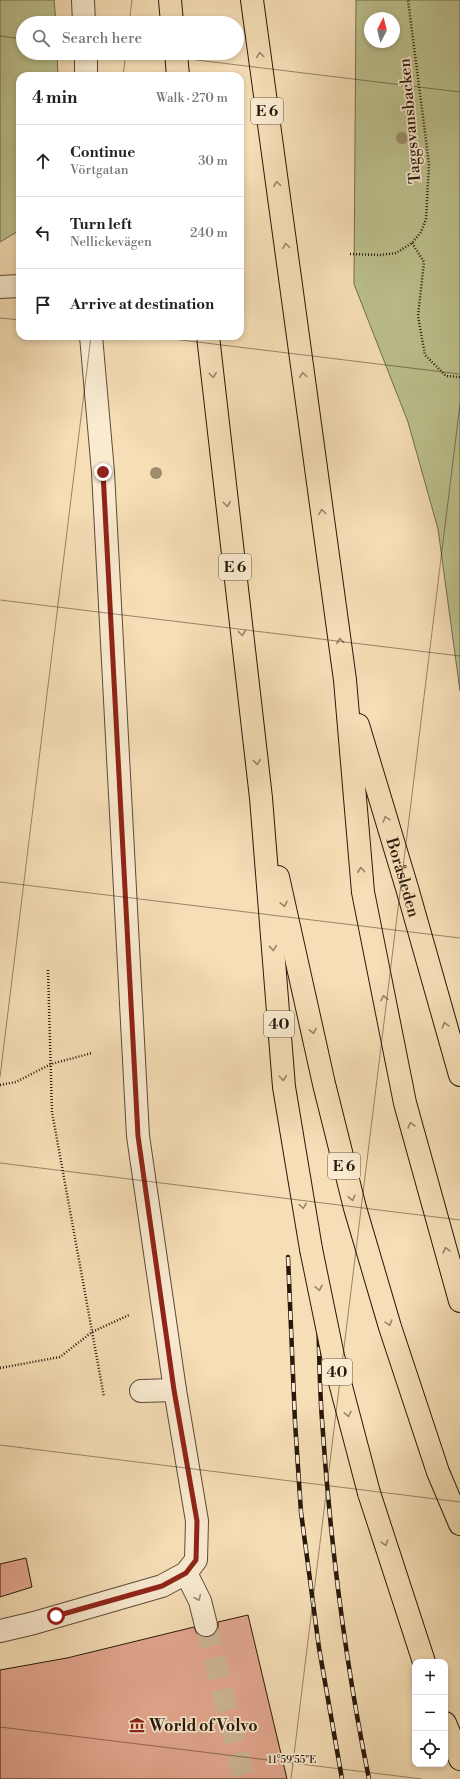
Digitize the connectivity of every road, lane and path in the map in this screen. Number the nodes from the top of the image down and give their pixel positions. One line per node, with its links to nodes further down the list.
1 (83, 0): 5 (street)
2 (170, 0): 6 (highway)
3 (252, 0): 18 (highway, E 6, one-way to 3)
4 (408, 0): 11 (path, Taggsvansbacken)
5 (84, 16)
6 (171, 16)
7 (86, 60): 9 (street)
8 (177, 60): 10 (highway)
9 (86, 72)
10 (178, 72)
11 (412, 244): 12 (path, Taggsvansbacken); 17 (path)
12 (350, 254)
13 (16, 286): 14 (street)
14 (0, 287)
15 (91, 340): 29 (street)
16 (208, 340): 19 (highway, E 6, one-way to 19)
17 (460, 377)
18 (345, 680): 23 (highway, Boråsleden, one-way to 18); 25 (highway, E 6, one-way to 18)
19 (261, 798): 32 (highway, E 6, one-way to 32); 36 (highway, 40, one-way to 36, bridge)
20 (48, 970): 22 (path)
21 (92, 1053): 22 (path)
22 (51, 1064): 24 (path); 27 (path)
23 (460, 1076)
24 (0, 1085)
25 (460, 1301)
26 (129, 1315): 27 (path)
27 (92, 1332): 28 (path); 31 (path)
28 (0, 1368)
29 (174, 1390): 30 (street); 33 (street)
30 (141, 1391)
31 (104, 1397)
32 (460, 1524)
33 (186, 1573): 34 (street, one-way to 34); 35 (street)
34 (206, 1625)
35 (0, 1631)
36 (423, 1659)
37 (448, 1730): 38 (highway)
38 (460, 1759)

